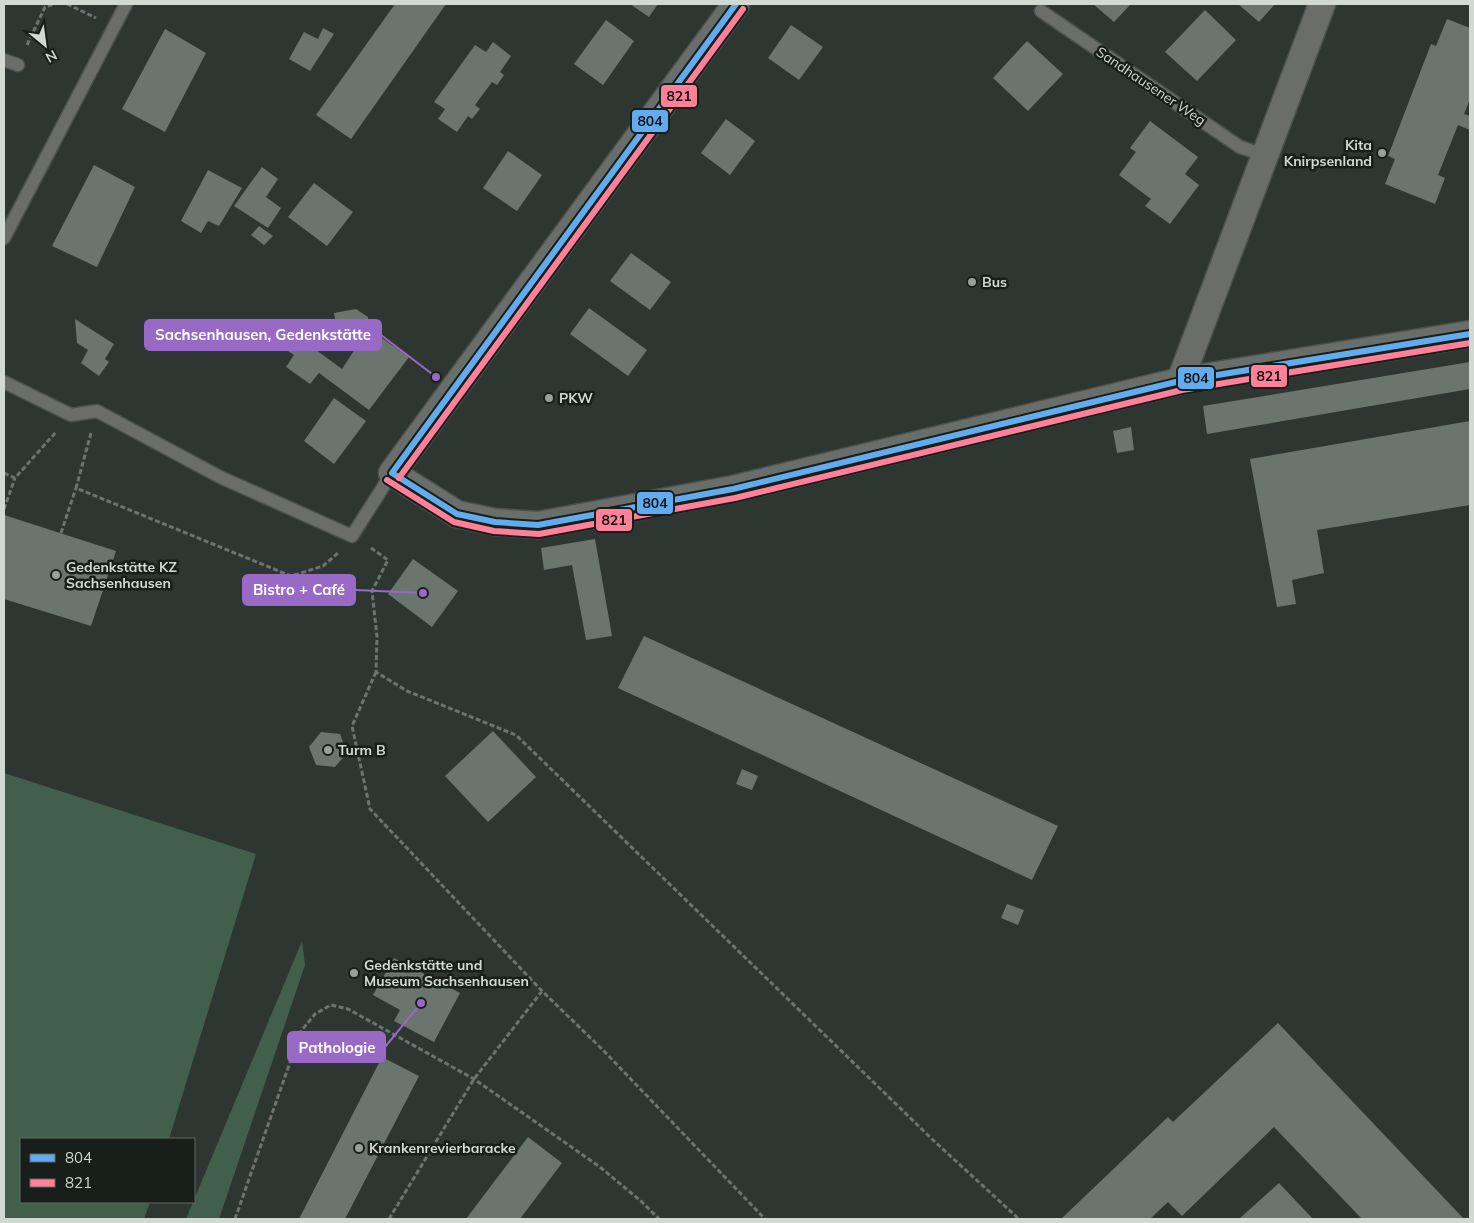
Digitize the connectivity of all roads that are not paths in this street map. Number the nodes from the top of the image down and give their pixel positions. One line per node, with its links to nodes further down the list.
1 (126, 4): 8 (lane)
2 (736, 4): 12 (street)
3 (1322, 4): 7 (street)
4 (1041, 10): 7 (lane, Sandhausener Weg)
5 (4, 60): 6 (lane)
6 (18, 65)
7 (1265, 155): 10 (street)
8 (4, 238)
9 (1470, 334): 10 (street)
10 (1180, 381): 12 (street)
11 (4, 382): 12 (lane)
12 (392, 472)

